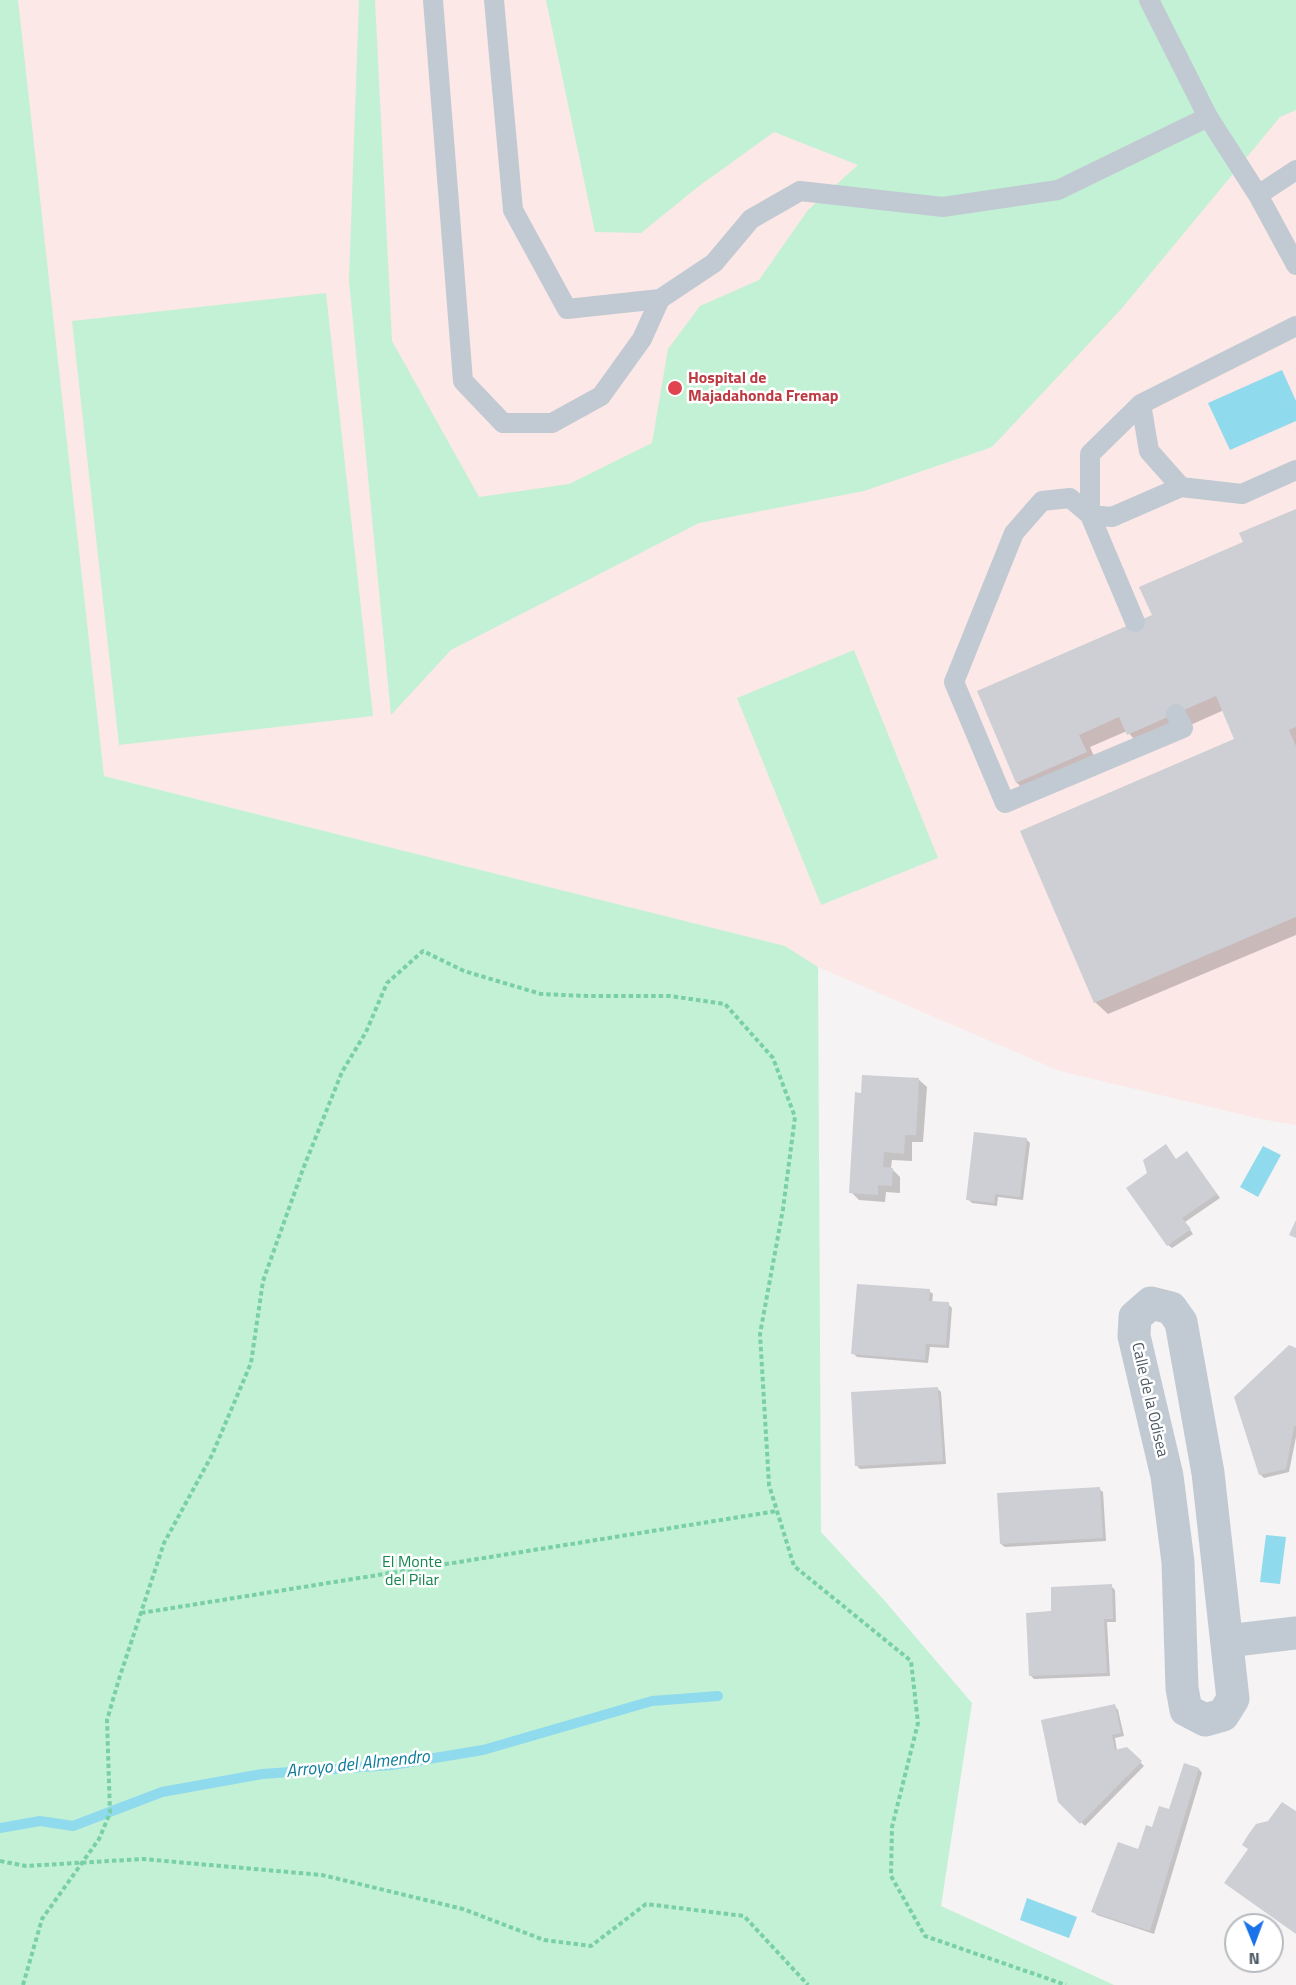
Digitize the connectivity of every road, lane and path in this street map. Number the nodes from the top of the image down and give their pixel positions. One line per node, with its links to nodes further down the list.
1 (433, 0): 8 (lane)
2 (494, 0): 8 (lane)
3 (1149, 0): 4 (lane)
4 (1208, 117): 6 (lane); 8 (lane)
5 (1296, 170): 6 (lane)
6 (1258, 195): 7 (lane)
7 (1296, 265)
8 (660, 299)
9 (1296, 326): 10 (lane)
10 (1141, 404): 12 (lane); 13 (lane)
11 (1296, 470): 12 (lane)
12 (1181, 487): 13 (lane)
13 (1090, 515): 14 (lane); 15 (lane)
14 (1135, 622)
15 (1176, 714)
16 (777, 1511): 17 (path); 17 (path); 22 (path)
17 (141, 1613): 21 (path)
18 (1296, 1633): 19 (street)
19 (1227, 1641): 19 (street, Calle de la Odisea)
20 (0, 1861): 21 (path)
21 (82, 1862): 23 (path); 24 (path)
22 (1054, 1983): 25 (path)
23 (23, 1985)
24 (808, 1985)
25 (1066, 1985)

